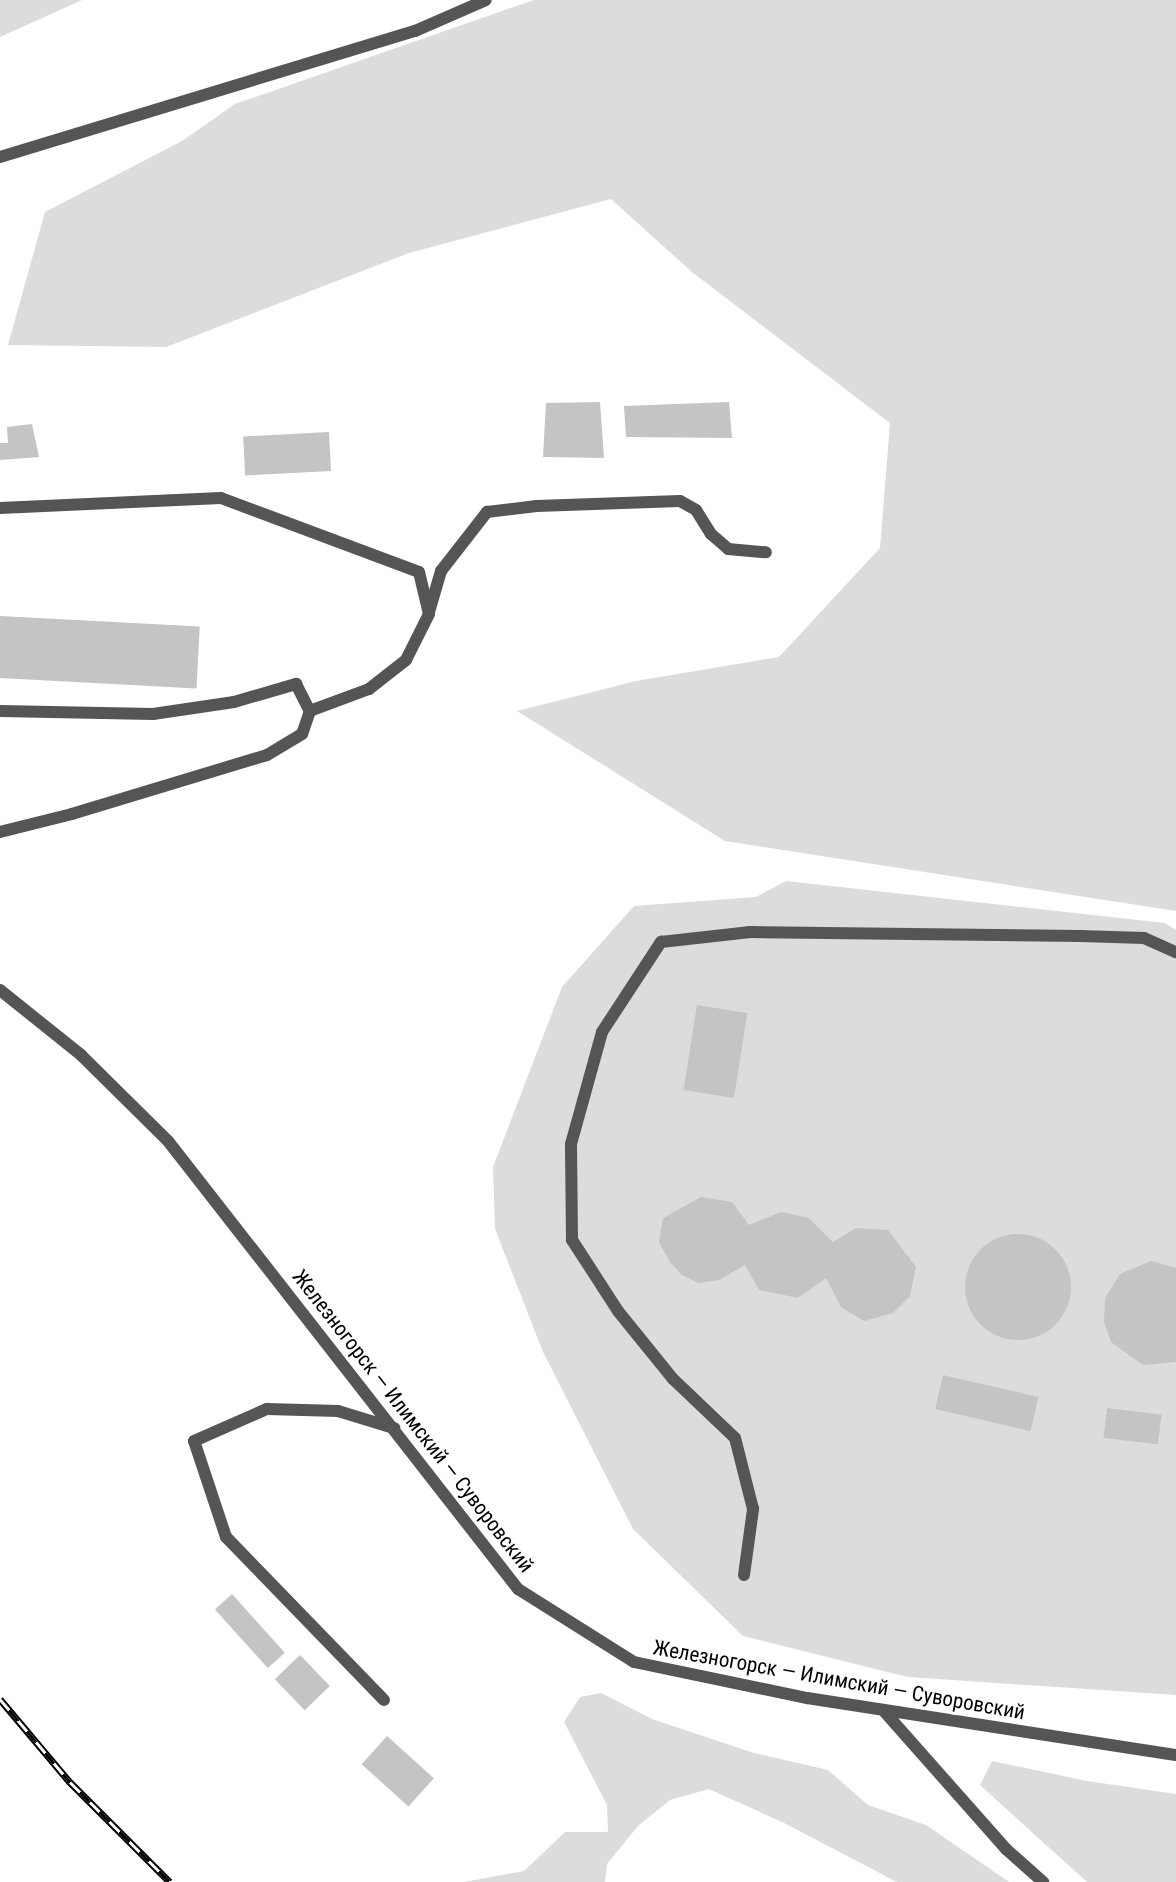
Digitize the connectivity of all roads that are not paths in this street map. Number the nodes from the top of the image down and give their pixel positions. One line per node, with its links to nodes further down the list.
1 (486, 0): 2 (street)
2 (0, 157)
3 (0, 508): 5 (street)
4 (766, 552): 5 (street)
5 (429, 614): 7 (street)
6 (0, 711): 7 (street)
7 (310, 711): 8 (street)
8 (0, 832)
9 (1176, 952): 12 (street)
10 (0, 990): 11 (street, Железногорск — Илимский — Суворовский)
11 (394, 1428): 13 (street); 14 (street, Железногорск — Илимский — Суворовский)
12 (744, 1575)
13 (384, 1700)
14 (883, 1710): 15 (street, Железногорск — Илимский — Суворовский); 16 (street)
15 (1176, 1755)
16 (1043, 1882)

